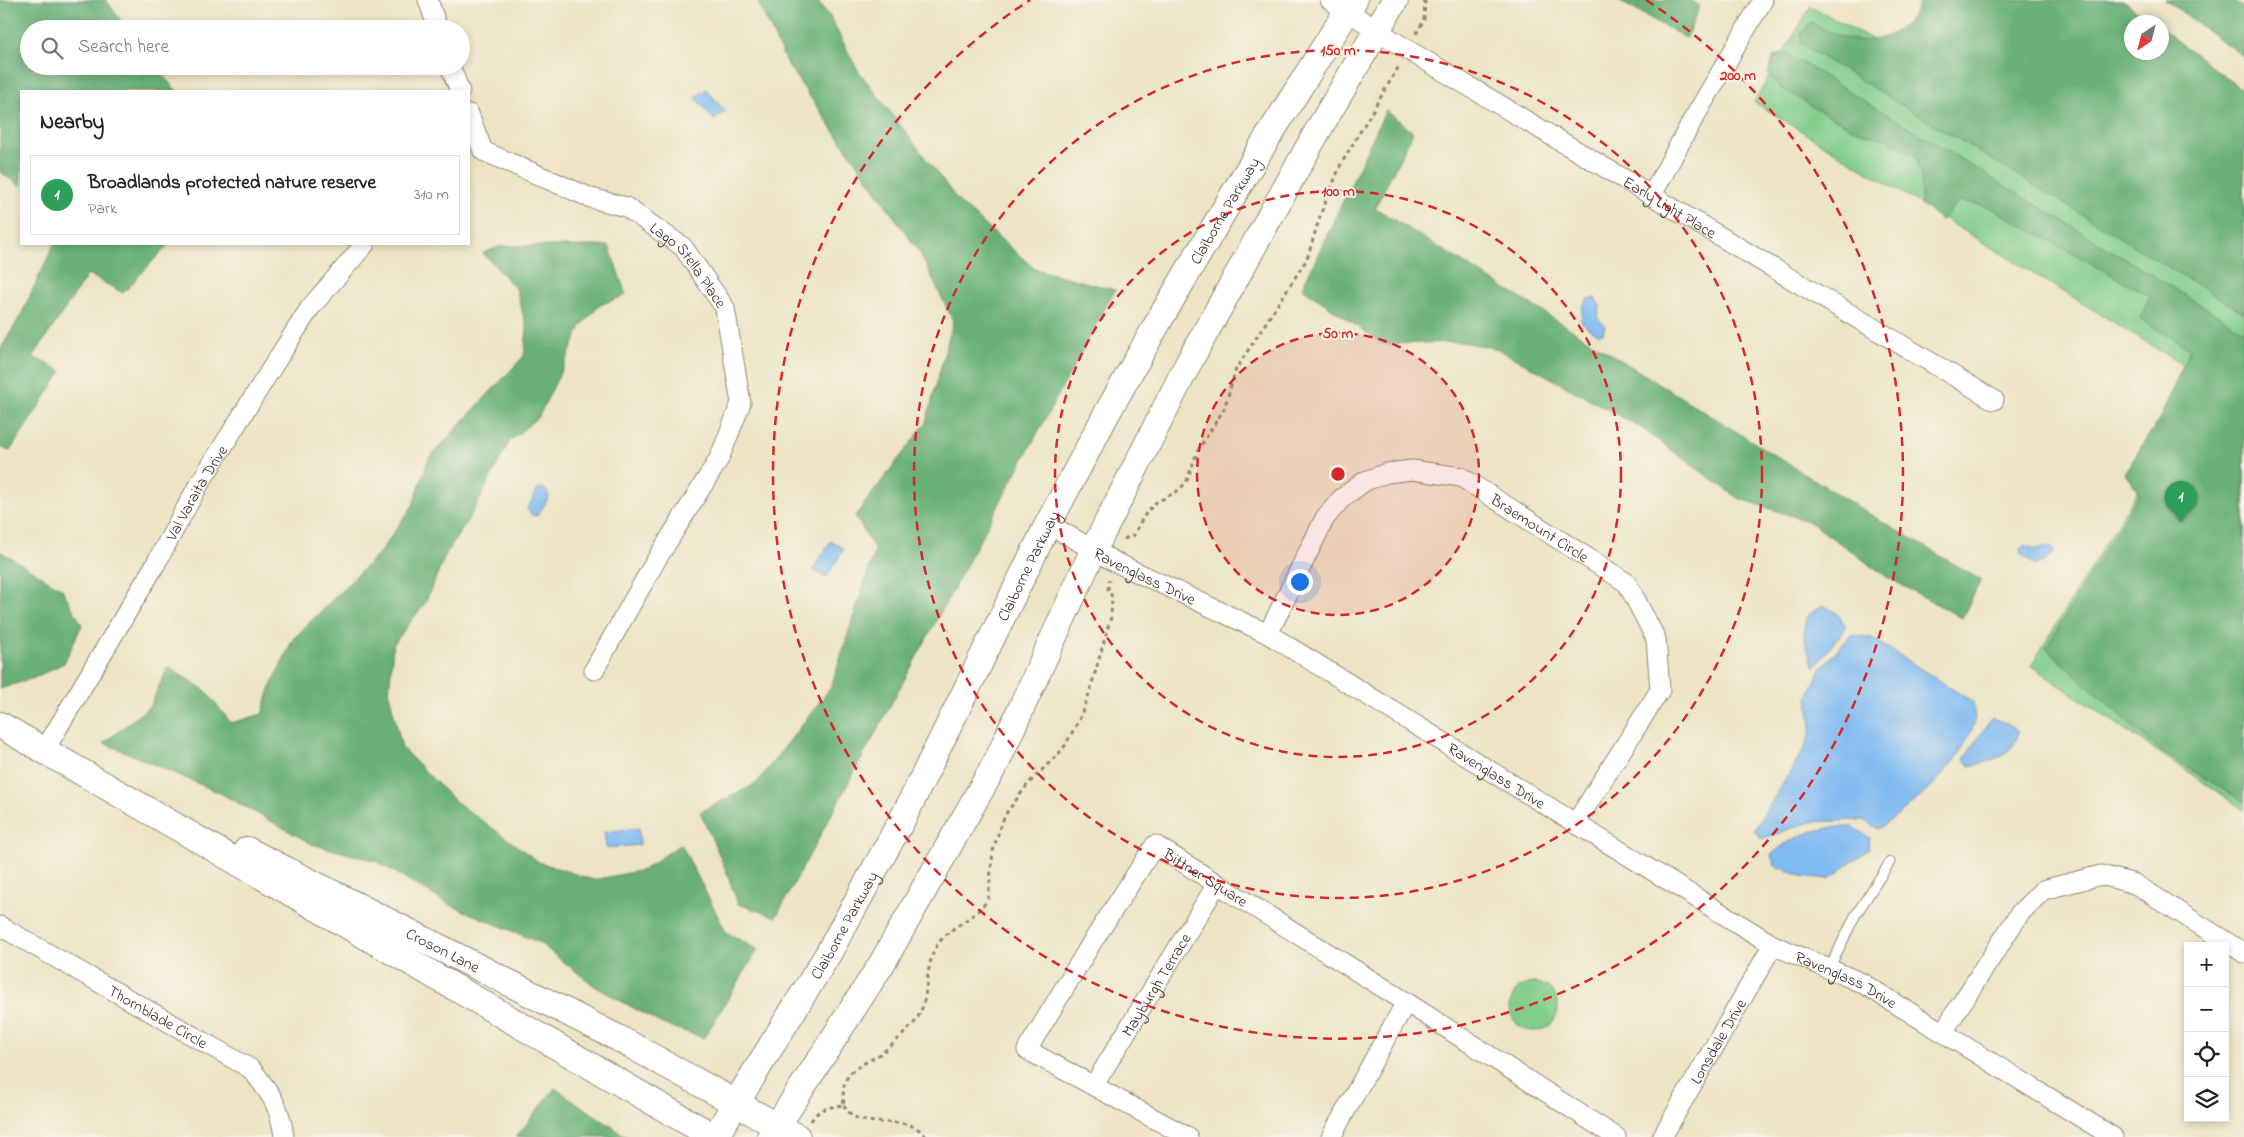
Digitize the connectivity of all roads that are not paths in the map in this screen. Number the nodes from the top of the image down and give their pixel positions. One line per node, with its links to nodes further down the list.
1 (428, 0): 5 (street)
2 (1395, 0): 6 (main road)
3 (1763, 0): 11 (street)
4 (1344, 4): 6 (street, Early Light Place); 14 (main road, Claiborne Parkway)
5 (435, 20)
6 (1377, 29): 11 (street, Early Light Place); 15 (main road)
7 (454, 75): 8 (street)
8 (460, 90)
9 (470, 120): 10 (street, Lago Stella Place)
10 (476, 155): 17 (street, Lago Stella Place)
11 (1652, 195): 13 (street, Early Light Place)
12 (364, 245): 19 (street, Val Varaita Drive)
13 (1994, 400)
14 (1048, 524): 15 (street, Ravenglass Drive); 31 (main road, Claiborne Parkway)
15 (1094, 549): 16 (street, Ravenglass Drive); 32 (main road)
16 (1268, 634): 21 (street, Ravenglass Drive); 21 (street, Braemount Circle)
17 (594, 670)
18 (0, 725): 19 (main road, Croson Lane)
19 (44, 751): 20 (main road, Croson Lane)
20 (83, 774): 31 (main road, Croson Lane); 34 (main road, Croson Lane)
21 (1575, 824): 25 (street, Ravenglass Drive)
22 (1890, 862): 27 (lane)
23 (1217, 884): 28 (street, Bittner Square); 30 (street, Mayburgh Terrace); 30 (street, Bittner Square)
24 (0, 926): 33 (street, Thornblade Circle)
25 (1774, 945): 27 (street, Ravenglass Drive); 38 (street, Lonsdale Drive)
26 (2244, 953): 29 (street)
27 (1829, 969): 29 (street, Ravenglass Drive)
28 (1406, 1002): 36 (street); 37 (street, Bittner Square)
29 (1943, 1032): 39 (street, Ravenglass Drive)
30 (1094, 1085): 35 (street, Bittner Square)
31 (737, 1103): 32 (main road, Croson Lane); 34 (main road, Claiborne Parkway)
32 (781, 1133)
33 (284, 1137)
34 (715, 1137)
35 (1188, 1137)
36 (1331, 1137)
37 (1616, 1137)
38 (1662, 1137)
39 (2114, 1137)

